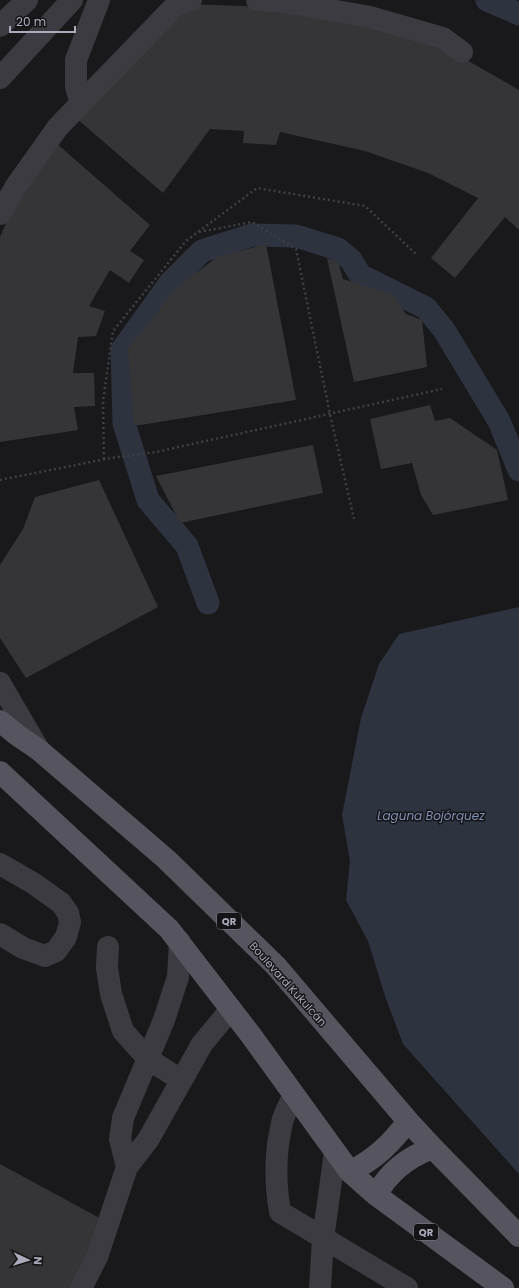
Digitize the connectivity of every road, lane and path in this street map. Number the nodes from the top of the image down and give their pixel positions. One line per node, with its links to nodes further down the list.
1 (27, 0): 6 (street)
2 (72, 0): 8 (street)
3 (98, 0): 9 (street)
4 (191, 0): 9 (street)
5 (257, 0): 7 (street)
6 (0, 26)
7 (462, 52)
8 (0, 78)
9 (81, 103): 10 (street)
10 (0, 214)
11 (197, 232): 12 (path); 14 (path); 15 (path)
12 (417, 255)
13 (442, 389): 14 (path)
14 (330, 414): 15 (path); 17 (path)
15 (104, 459): 16 (path)
16 (0, 480)
17 (354, 519)
18 (0, 683): 20 (street)
19 (0, 721): 20 (main road, Boulevard Kukulcán / QR)
20 (40, 750): 30 (main road, Boulevard Kukulcán / QR)
21 (0, 772): 24 (main road, QR)
22 (0, 864): 23 (street)
23 (0, 934)
24 (180, 942): 26 (main road, QR); 27 (street)
25 (108, 947): 27 (street)
26 (231, 1009): 28 (street); 29 (main road, QR)
27 (148, 1059): 28 (street); 33 (street)
28 (181, 1080): 33 (street)
29 (294, 1095): 32 (main road, QR); 37 (street)
30 (408, 1121): 31 (main road, Boulevard Kukulcán / QR); 34 (main road)
31 (433, 1148): 35 (main road); 36 (main road, Boulevard Kukulcán / QR)
32 (335, 1152): 34 (main road, QR); 37 (street)
33 (127, 1167): 38 (street)
34 (350, 1172): 35 (main road, QR)
35 (376, 1195): 41 (main road, QR)
36 (519, 1236)
37 (323, 1239): 39 (street); 40 (street)
38 (81, 1288)
39 (320, 1288)
40 (407, 1288)
41 (503, 1288)

